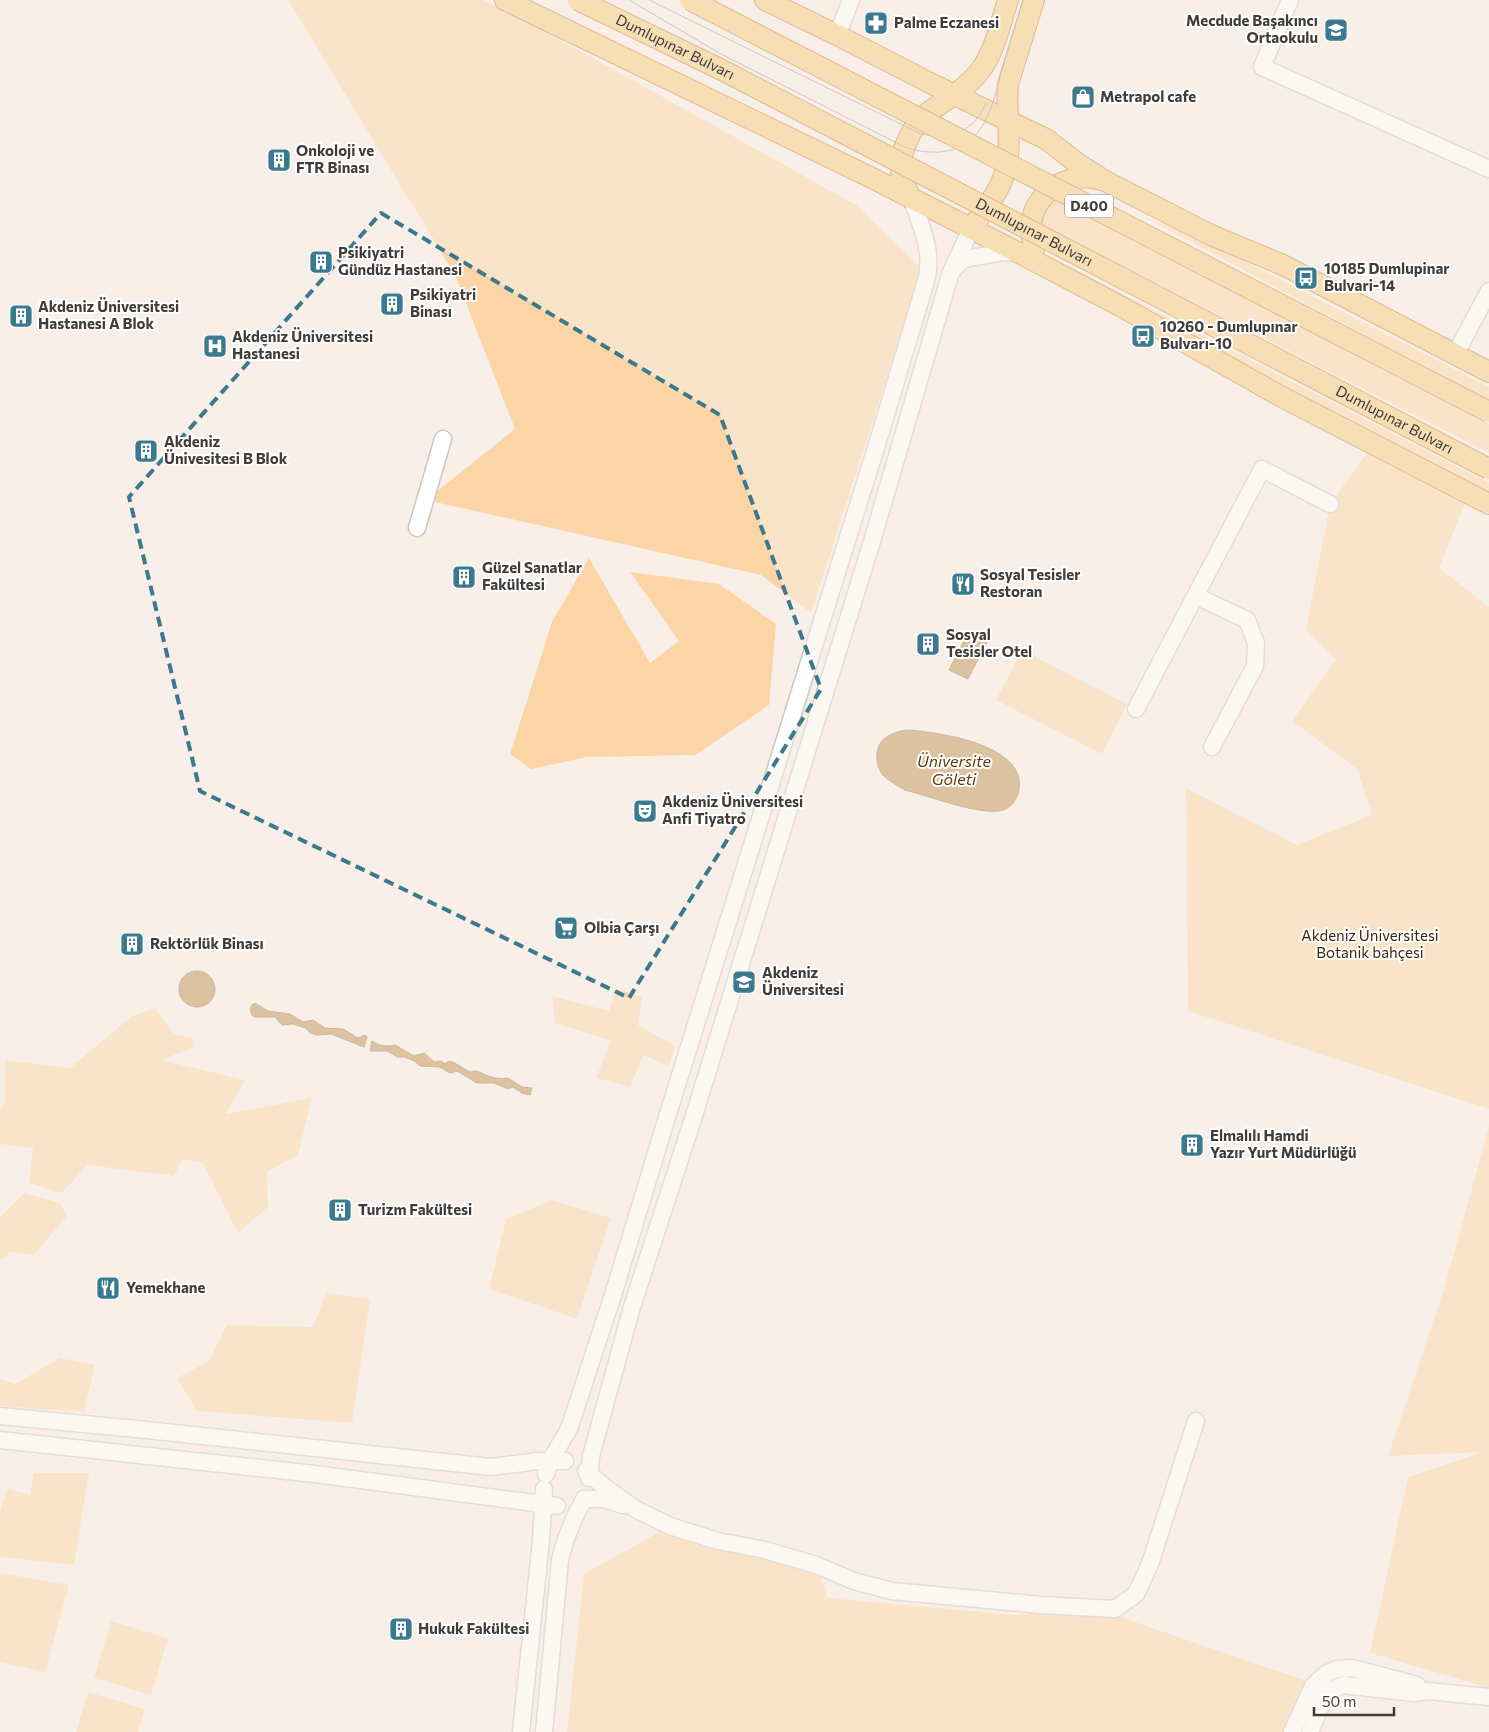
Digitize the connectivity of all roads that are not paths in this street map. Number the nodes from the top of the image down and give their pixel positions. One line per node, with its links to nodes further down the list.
1 (505, 0): 14 (main road)
2 (578, 0): 26 (main road, Dumlupınar Bulvarı, bridge)
3 (690, 0): 22 (main road, D400, bridge)
4 (765, 0): 9 (main road)
5 (851, 0): 9 (street)
6 (1008, 0): 10 (main road)
7 (1034, 0): 11 (main road)
8 (1290, 0): 12 (street)
9 (837, 35): 10 (main road)
10 (955, 95): 11 (main road); 14 (main road)
11 (1009, 120): 13 (main road); 15 (main road)
12 (1489, 169)
13 (1107, 182): 17 (main road); 20 (main road)
14 (911, 198): 15 (main road); 23 (street)
15 (971, 229): 16 (main road); 18 (street)
16 (1021, 254): 17 (main road); 18 (street)
17 (1050, 269): 28 (main road)
18 (951, 272): 25 (street)
19 (1489, 291): 20 (street)
20 (1456, 355): 21 (main road)
21 (1489, 372)
22 (1489, 412)
23 (879, 438): 25 (street); 32 (street)
24 (443, 440): 29 (street)
25 (899, 446): 33 (street)
26 (1489, 469)
27 (1330, 504): 30 (street)
28 (1489, 504)
29 (417, 528)
30 (1196, 596): 31 (street); 34 (street)
31 (1136, 709)
32 (792, 714): 33 (street); 39 (street)
33 (816, 721): 38 (street)
34 (1212, 747)
35 (0, 1416): 39 (street)
36 (1196, 1421): 41 (street)
37 (0, 1440): 39 (street)
38 (588, 1474): 39 (street); 40 (street); 41 (street)
39 (551, 1482): 40 (street); 44 (street)
40 (584, 1499): 41 (street); 45 (street)
41 (638, 1510)
42 (1428, 1690): 43 (street); 46 (street); 47 (street)
43 (1489, 1697)
44 (522, 1732)
45 (544, 1732)
46 (1292, 1732)
47 (1310, 1732)

